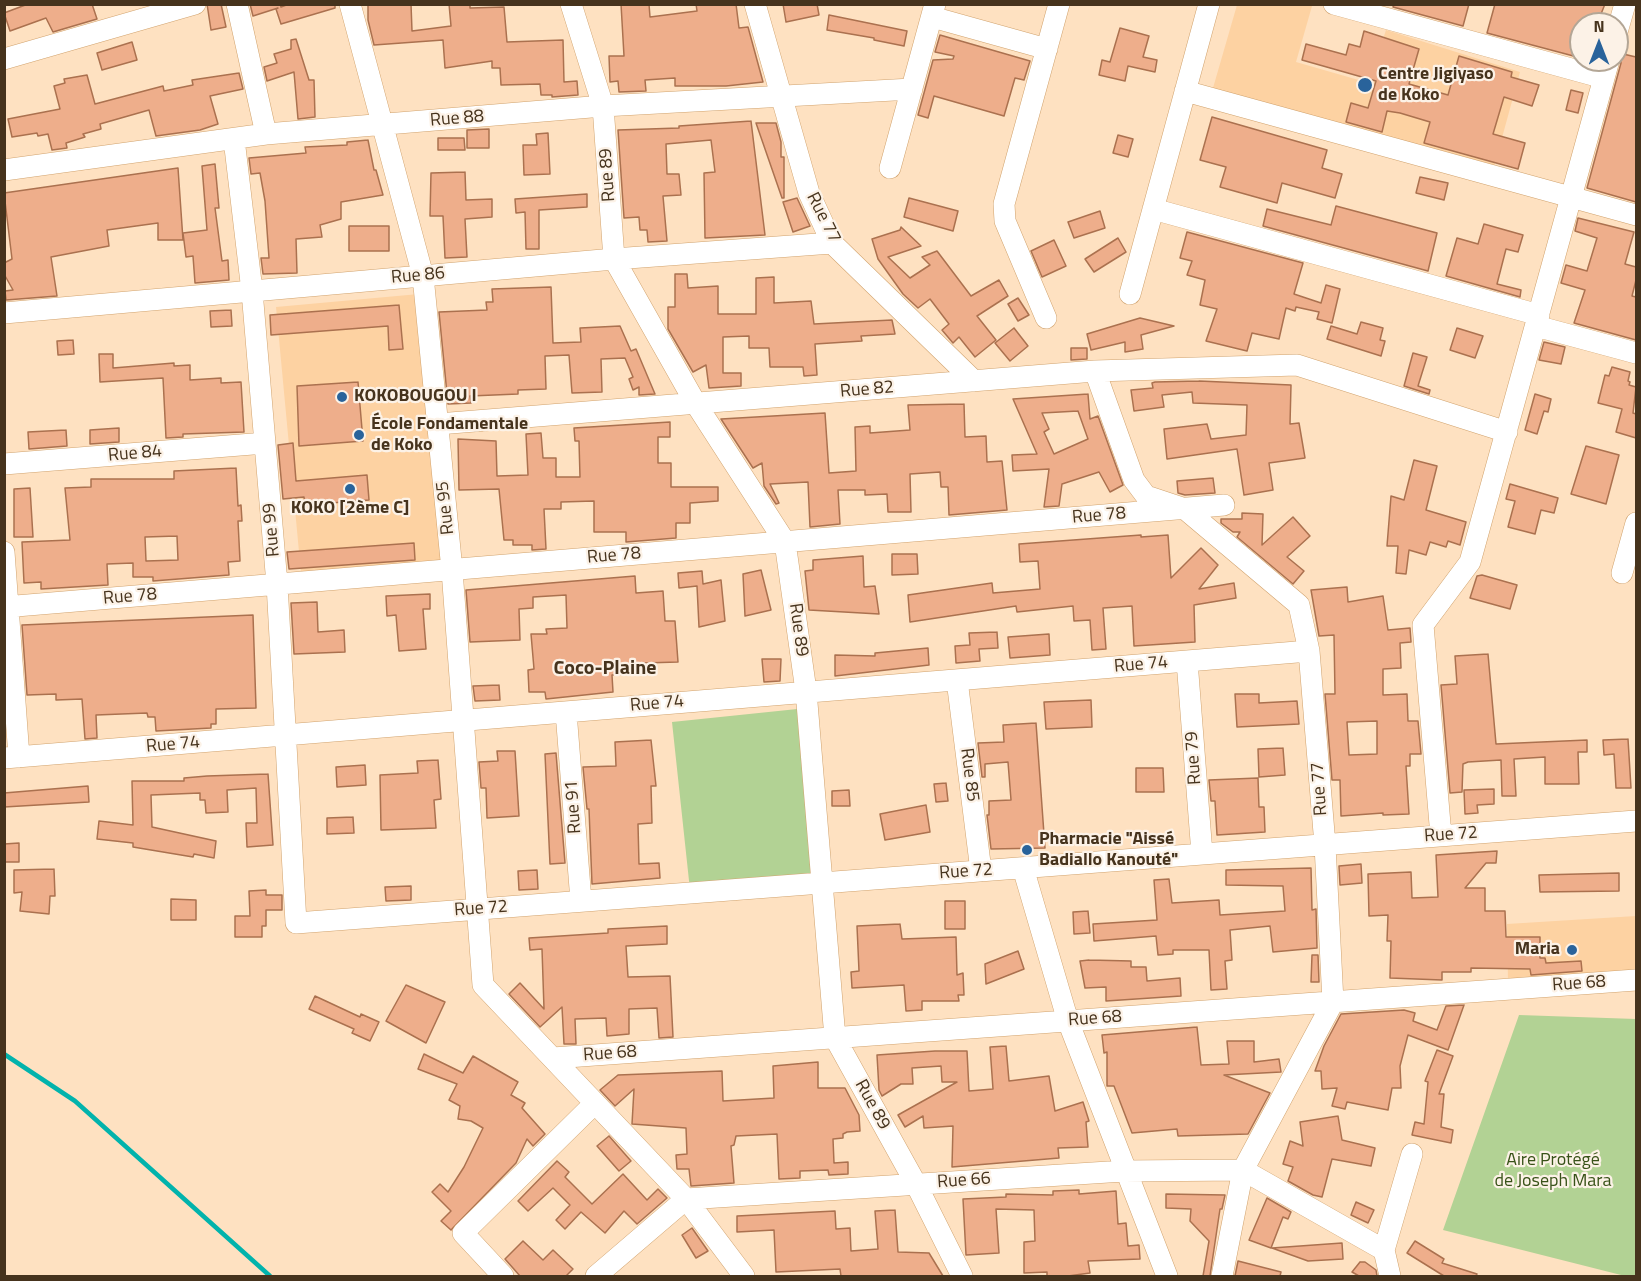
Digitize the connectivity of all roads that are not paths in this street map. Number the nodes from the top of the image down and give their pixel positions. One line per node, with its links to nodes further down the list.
1 (195, 4): 11 (street)
2 (237, 4): 19 (street)
3 (350, 4): 18 (street, Rue 95)
4 (571, 4): 17 (street, Rue 89)
5 (755, 4): 16 (street, Rue 77)
6 (1059, 4): 10 (street)
7 (1209, 4): 15 (street)
8 (1334, 4): 12 (street)
9 (933, 11): 10 (street); 14 (street)
10 (1047, 49): 32 (street)
11 (4, 59)
12 (1569, 60)
13 (1606, 72): 23 (street)
14 (912, 89): 16 (street, Rue 88); 21 (street)
15 (1185, 92): 23 (street); 24 (street)
16 (781, 96): 17 (street, Rue 88); 26 (street, Rue 77)
17 (603, 106): 18 (street, Rue 88); 27 (street, Rue 89)
18 (381, 126): 19 (street, Rue 88); 28 (street, Rue 95)
19 (266, 134): 20 (street, Rue 88)
20 (234, 139): 22 (street, Rue 88); 29 (street, Rue 99)
21 (890, 168)
22 (4, 170)
23 (1572, 197): 25 (street); 33 (street)
24 (1153, 209): 30 (street); 33 (street)
25 (1636, 214)
26 (832, 243): 27 (street, Rue 86); 36 (street, Rue 77)
27 (614, 259): 28 (street, Rue 86); 37 (street, Rue 89)
28 (423, 276): 29 (street, Rue 86); 38 (street, Rue 95)
29 (252, 291): 31 (street, Rue 86); 40 (street, Rue 99)
30 (1130, 294)
31 (4, 313)
32 (1046, 318)
33 (1537, 320): 34 (street); 39 (street)
34 (1636, 353)
35 (1095, 371): 36 (street, Rue 82); 39 (street, Rue 82); 43 (street, Rue 77)
36 (974, 381): 37 (street, Rue 82)
37 (696, 404): 38 (street, Rue 82); 45 (street, Rue 89)
38 (438, 424): 47 (street, Rue 95)
39 (1506, 432): 60 (street)
40 (265, 443): 41 (street, Rue 84); 49 (street, Rue 99)
41 (4, 464)
42 (1224, 505): 43 (street, Rue 78)
43 (1185, 508): 45 (street, Rue 78); 51 (street, Rue 77)
44 (1636, 523): 48 (street)
45 (785, 542): 47 (street, Rue 78); 54 (street, Rue 89)
46 (4, 552): 50 (street)
47 (452, 570): 49 (street, Rue 78); 56 (street, Rue 95)
48 (1622, 573)
49 (277, 584): 50 (street, Rue 78); 57 (street, Rue 99)
50 (6, 607): 58 (street)
51 (1309, 651): 52 (street, Rue 74); 61 (street, Rue 77)
52 (1187, 661): 53 (street, Rue 74); 62 (street, Rue 79)
53 (957, 680): 54 (street, Rue 74); 64 (street, Rue 85)
54 (807, 691): 55 (street, Rue 74); 65 (street, Rue 89)
55 (566, 712): 56 (street, Rue 74); 66 (street, Rue 91)
56 (463, 720): 57 (street, Rue 74); 67 (street, Rue 95)
57 (285, 735): 58 (street, Rue 74); 68 (street, Rue 99)
58 (12, 758)
59 (1636, 821): 60 (street, Rue 72)
60 (1441, 836): 61 (street, Rue 72)
61 (1325, 845): 62 (street, Rue 72); 70 (street, Rue 77)
62 (1202, 854): 63 (street, Rue 72)
63 (1023, 868): 64 (street, Rue 72); 71 (street)
64 (981, 871): 65 (street, Rue 72)
65 (822, 883): 66 (street, Rue 72); 72 (street, Rue 89)
66 (581, 901): 67 (street, Rue 72)
67 (476, 909): 68 (street, Rue 72); 73 (street, Rue 95)
68 (296, 923)
69 (1636, 980): 70 (street, Rue 68)
70 (1332, 1002): 71 (street, Rue 68); 77 (street)
71 (1068, 1021): 72 (street, Rue 68); 76 (street)
72 (835, 1038): 73 (street, Rue 68); 78 (street, Rue 89)
73 (553, 1058): 74 (street)
74 (595, 1103): 79 (street); 81 (street)
75 (1412, 1154): 80 (street)
76 (1124, 1170): 77 (street, Rue 66); 78 (street, Rue 66); 85 (street)
77 (1243, 1170): 80 (street); 86 (street)
78 (916, 1184): 79 (street, Rue 66); 84 (street, Rue 89)
79 (686, 1199): 82 (street); 83 (street)
80 (1384, 1250): 87 (street)
81 (503, 1276)
82 (596, 1276)
83 (744, 1276)
84 (962, 1276)
85 (1167, 1276)
86 (1222, 1276)
87 (1390, 1276)

